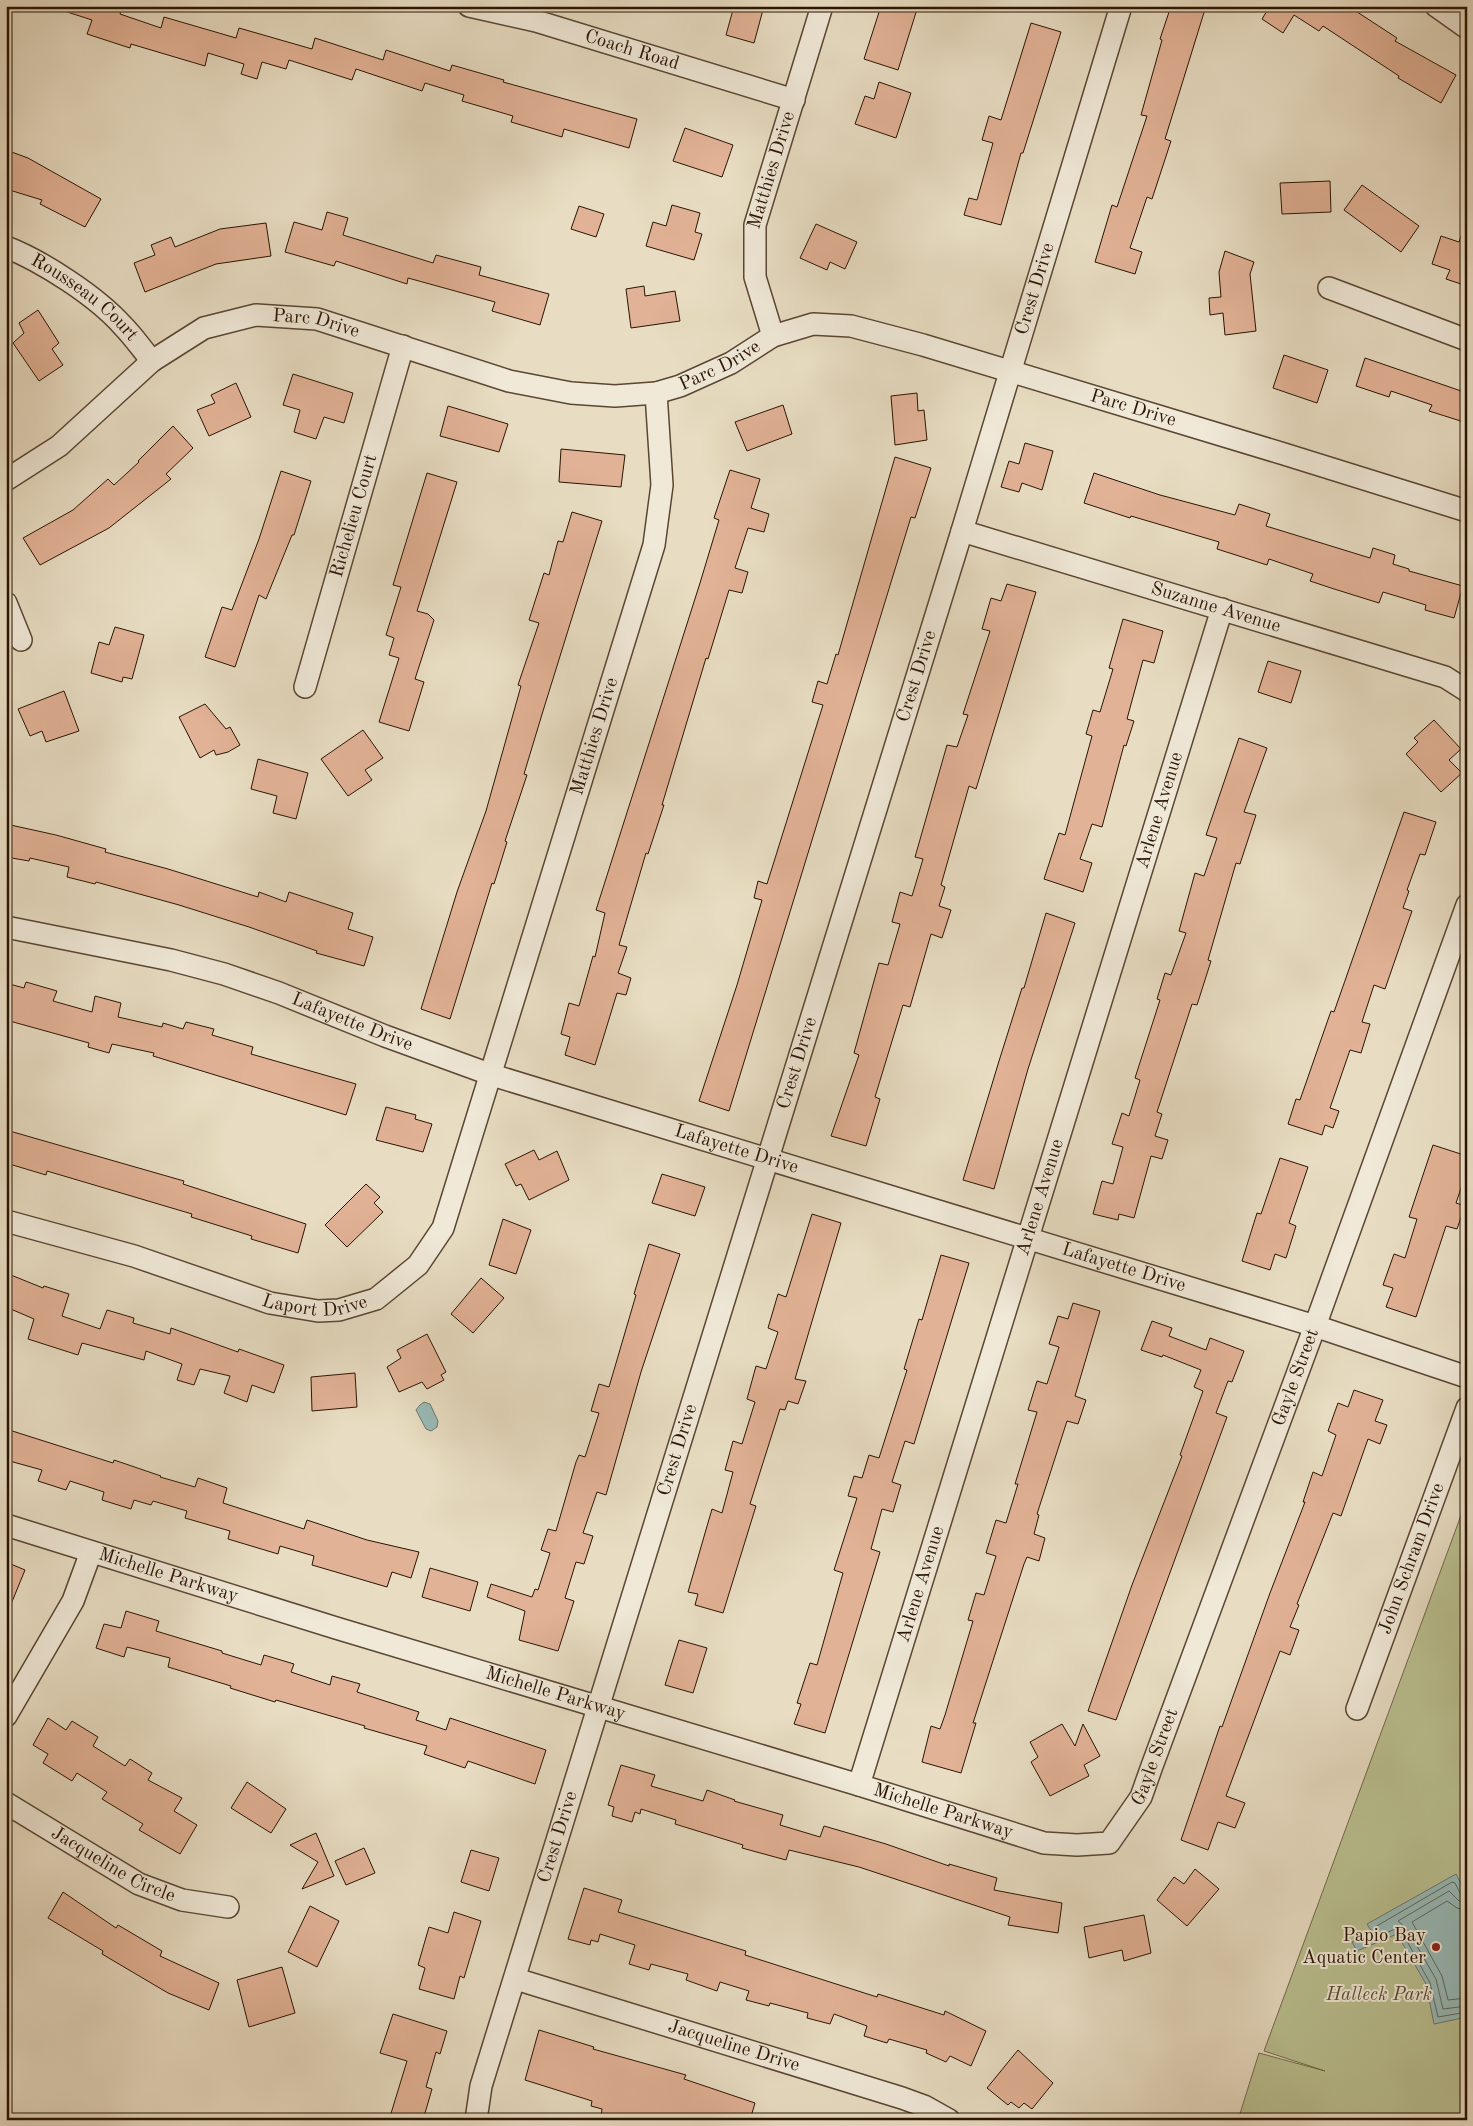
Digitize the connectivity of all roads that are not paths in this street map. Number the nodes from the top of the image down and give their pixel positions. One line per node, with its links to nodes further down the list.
1 (469, 6): 5 (street, Coach Road)
2 (822, 6): 7 (street, Matthies Drive)
3 (1121, 6): 14 (street, Crest Drive)
4 (1436, 6): 6 (street)
5 (538, 14): 7 (street, Coach Road)
6 (1467, 28)
7 (794, 100): 10 (street, Matthies Drive)
8 (6, 247): 13 (street, Rousseau Court)
9 (1329, 288): 11 (street)
10 (773, 336): 14 (street, Parc Drive); 15 (street, Parc Drive)
11 (1467, 340)
12 (403, 346): 13 (street, Parc Drive); 15 (street, Parc Drive); 22 (street, Richelieu Court)
13 (152, 361): 16 (street, Parc Drive)
14 (1010, 372): 17 (street, Parc Drive); 18 (street, Crest Drive)
15 (656, 393): 26 (street, Matthies Drive)
16 (6, 480)
17 (1467, 511)
18 (962, 531): 20 (street, Suzanne Avenue); 27 (street, Crest Drive)
19 (6, 603): 21 (street)
20 (1222, 609): 23 (street, Suzanne Avenue); 29 (street, Arlene Avenue)
21 (21, 640)
22 (305, 687)
23 (1467, 691)
24 (1467, 905): 30 (street, Gayle Street)
25 (6, 927): 26 (street, Lafayette Drive)
26 (492, 1075): 27 (street, Lafayette Drive); 28 (street, Laport Drive)
27 (769, 1160): 29 (street, Lafayette Drive); 35 (street, Crest Drive)
28 (6, 1221)
29 (1028, 1240): 30 (street, Lafayette Drive); 38 (street, Arlene Avenue)
30 (1315, 1326): 31 (street, Lafayette Drive); 40 (street, Gayle Street)
31 (1467, 1377)
32 (1467, 1408): 36 (street, John Schram Drive)
33 (6, 1525): 34 (street, Michelle Parkway)
34 (91, 1552): 35 (street, Michelle Parkway); 37 (street)
35 (600, 1706): 38 (street, Michelle Parkway); 42 (street, Crest Drive)
36 (1357, 1709)
37 (6, 1716)
38 (860, 1785): 40 (street, Michelle Parkway)
39 (6, 1803): 41 (street, Jacqueline Circle)
40 (1109, 1843)
41 (228, 1907)
42 (516, 1978): 43 (street, Crest Drive); 44 (street, Jacqueline Drive)
43 (476, 2120)
44 (949, 2120)

